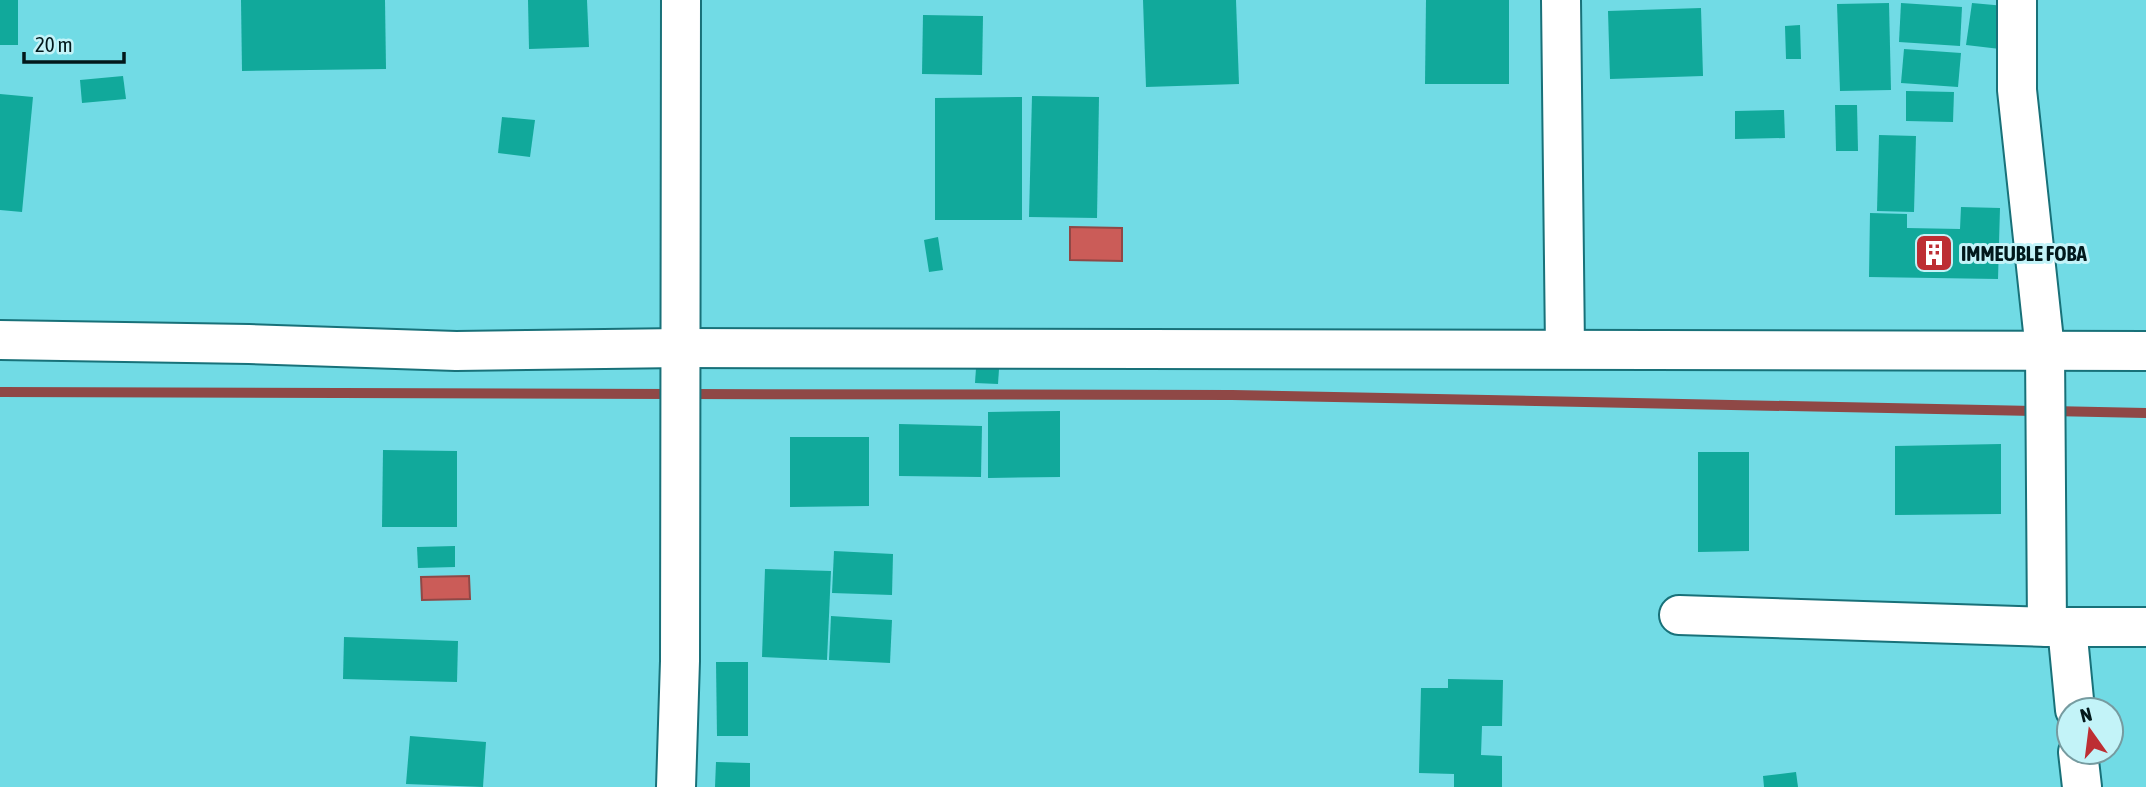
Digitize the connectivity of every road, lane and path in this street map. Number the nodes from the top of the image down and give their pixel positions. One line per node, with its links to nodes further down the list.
1 (681, 0): 5 (street)
2 (1561, 0): 6 (street)
3 (2017, 0): 7 (street)
4 (0, 340): 5 (street)
5 (681, 348): 6 (street); 14 (street)
6 (1565, 349): 7 (street)
7 (2045, 350): 8 (street); 10 (street)
8 (2146, 351)
9 (1679, 615): 10 (street)
10 (2057, 627): 11 (street); 12 (street)
11 (2146, 627)
12 (2072, 696)
13 (2080, 766): 15 (street)
14 (676, 787)
15 (2082, 787)

